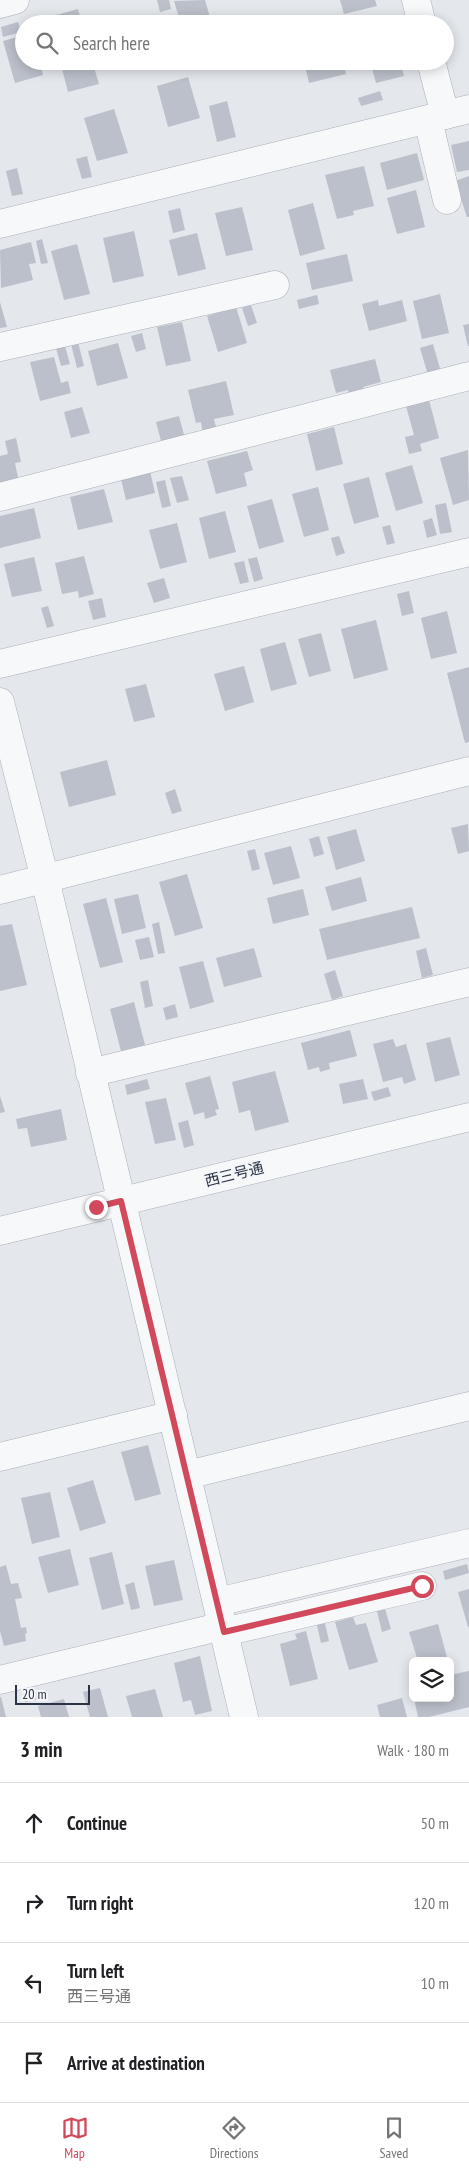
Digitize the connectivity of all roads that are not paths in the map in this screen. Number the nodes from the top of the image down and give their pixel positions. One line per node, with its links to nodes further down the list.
1 (15, 0): 3 (street)
2 (416, 0): 4 (street)
3 (0, 4)
4 (420, 15)
5 (434, 70): 6 (street)
6 (447, 115): 7 (street); 8 (street)
7 (447, 200)
8 (0, 224)
9 (275, 285): 10 (street)
10 (0, 347)
11 (469, 376): 12 (street)
12 (0, 497)
13 (469, 552): 14 (street)
14 (0, 664)
15 (0, 702): 17 (street)
16 (469, 771): 17 (street)
17 (45, 879): 18 (street); 20 (street)
18 (0, 890)
19 (469, 982): 20 (street)
20 (90, 1074): 22 (street)
21 (469, 1117): 22 (street, 西三号通)
22 (121, 1201): 23 (street, 西三号通); 25 (street)
23 (0, 1231)
24 (469, 1406): 27 (street)
25 (173, 1415): 26 (street); 27 (street)
26 (0, 1457)
27 (186, 1475): 30 (street)
28 (469, 1543): 30 (street)
29 (422, 1586): 30 (street)
30 (221, 1620): 31 (street); 32 (street)
31 (0, 1680)
32 (244, 1717)

